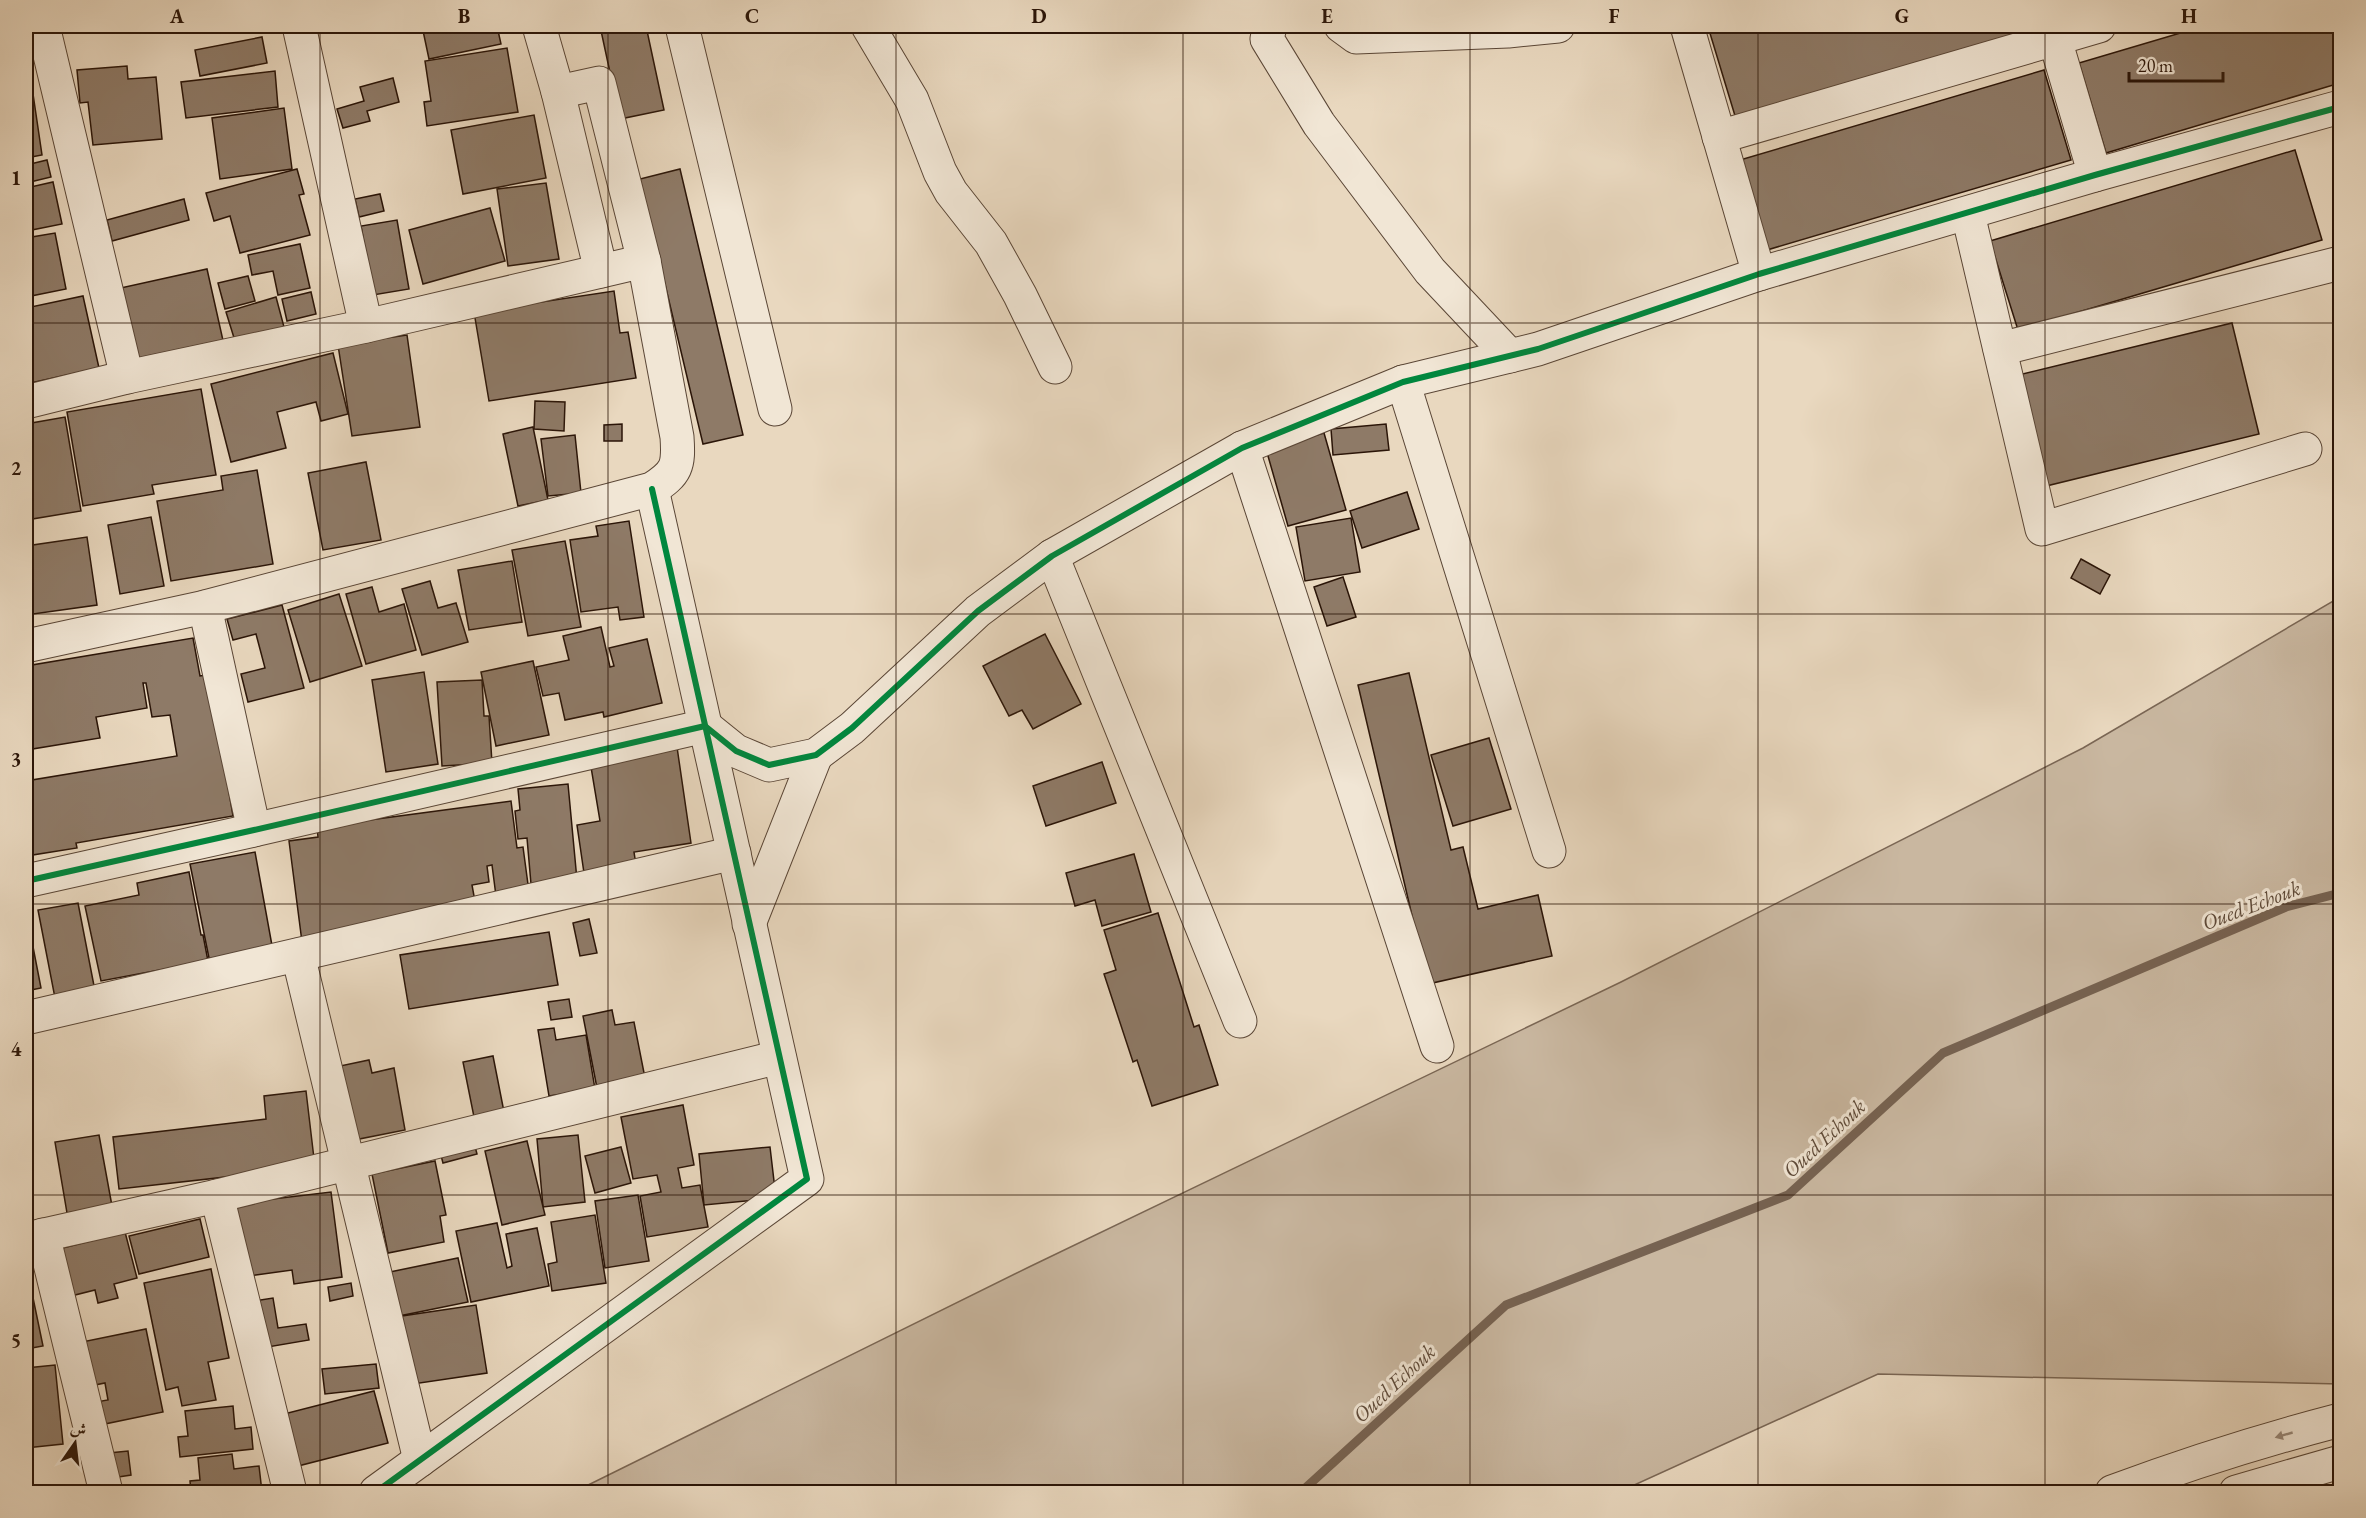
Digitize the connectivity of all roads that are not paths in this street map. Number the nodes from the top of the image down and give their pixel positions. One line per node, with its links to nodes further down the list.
1 (43, 26): 26 (street)
2 (298, 26): 22 (street)
3 (539, 26): 13 (street)
4 (682, 26): 29 (street)
5 (868, 26): 25 (street)
6 (1270, 26): 24 (street)
7 (1341, 26): 11 (street)
8 (1558, 26): 11 (street)
9 (1687, 26): 15 (street)
10 (2099, 26): 12 (street)
11 (1505, 28)
12 (2053, 32): 15 (street); 16 (street)
13 (558, 92): 18 (street); 20 (street)
14 (2340, 107): 16 (street)
15 (1719, 136): 21 (street)
16 (2095, 175): 17 (street)
17 (1968, 214): 21 (street); 23 (street)
18 (644, 261): 20 (street); 32 (street)
19 (2340, 263): 23 (street)
20 (600, 271): 22 (street)
21 (1759, 274): 24 (street)
22 (366, 326): 26 (street)
23 (2000, 349): 31 (street)
24 (1510, 356): 27 (street)
25 (1055, 368)
26 (127, 377): 28 (street)
27 (1403, 382): 30 (street); 39 (street)
28 (26, 402)
29 (775, 409)
30 (1242, 448): 33 (street); 46 (street)
31 (2305, 449)
32 (652, 489): 34 (street); 36 (street)
33 (1052, 556): 37 (street); 45 (street)
34 (205, 607): 35 (street); 38 (street)
35 (26, 646)
36 (705, 726): 37 (street); 38 (street); 40 (street)
37 (816, 755): 42 (street)
38 (254, 830): 41 (street)
39 (1549, 851)
40 (734, 853): 42 (street); 43 (street)
41 (26, 881)
42 (749, 924): 47 (street)
43 (298, 955): 44 (street); 48 (street)
44 (26, 1018)
45 (1240, 1021)
46 (1437, 1046)
47 (779, 1057): 48 (street); 52 (street)
48 (348, 1163): 49 (street); 52 (street)
49 (217, 1196): 50 (street); 55 (street)
50 (34, 1237): 54 (street)
51 (2340, 1420): 57 (street, one-way to 57)
52 (420, 1460): 56 (street)
53 (2340, 1462): 58 (street)
54 (106, 1492)
55 (290, 1492)
56 (376, 1492)
57 (2112, 1492)
58 (2236, 1492)

